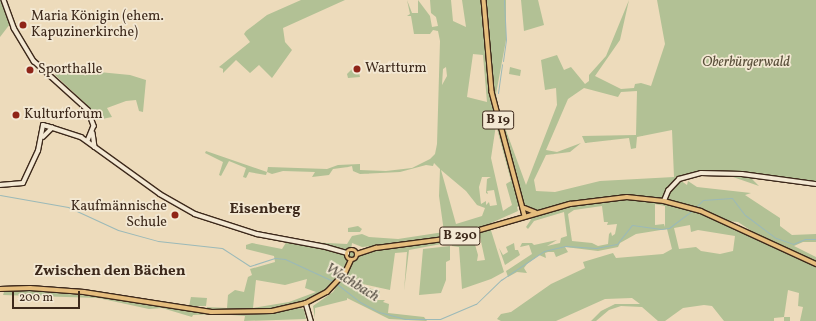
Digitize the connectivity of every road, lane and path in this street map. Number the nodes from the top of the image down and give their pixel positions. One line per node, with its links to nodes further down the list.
1 (4, 0): 4 (street)
2 (484, 0): 13 (main road, B 19)
3 (53, 127): 6 (street); 7 (street); 7 (street)
4 (93, 130): 5 (street); 6 (street); 8 (street)
5 (93, 136): 8 (street); 9 (street)
6 (81, 137): 8 (street)
7 (42, 138): 11 (street)
8 (88, 141): 9 (street)
9 (95, 148): 17 (street)
10 (816, 184): 12 (street)
11 (0, 185)
12 (664, 200): 14 (main road); 20 (main road)
13 (524, 209): 14 (main road); 15 (main road, B 19); 16 (main road)
14 (536, 212): 15 (main road)
15 (525, 215): 16 (main road, B 290)
16 (518, 218): 18 (main road, B 290)
17 (347, 253): 18 (main road, B 290); 19 (main road)
18 (357, 254): 19 (main road, B 290)
19 (351, 260): 22 (main road, B 290)
20 (816, 264)
21 (0, 290): 22 (main road, B 290)
22 (306, 303): 23 (street)
23 (311, 321)

